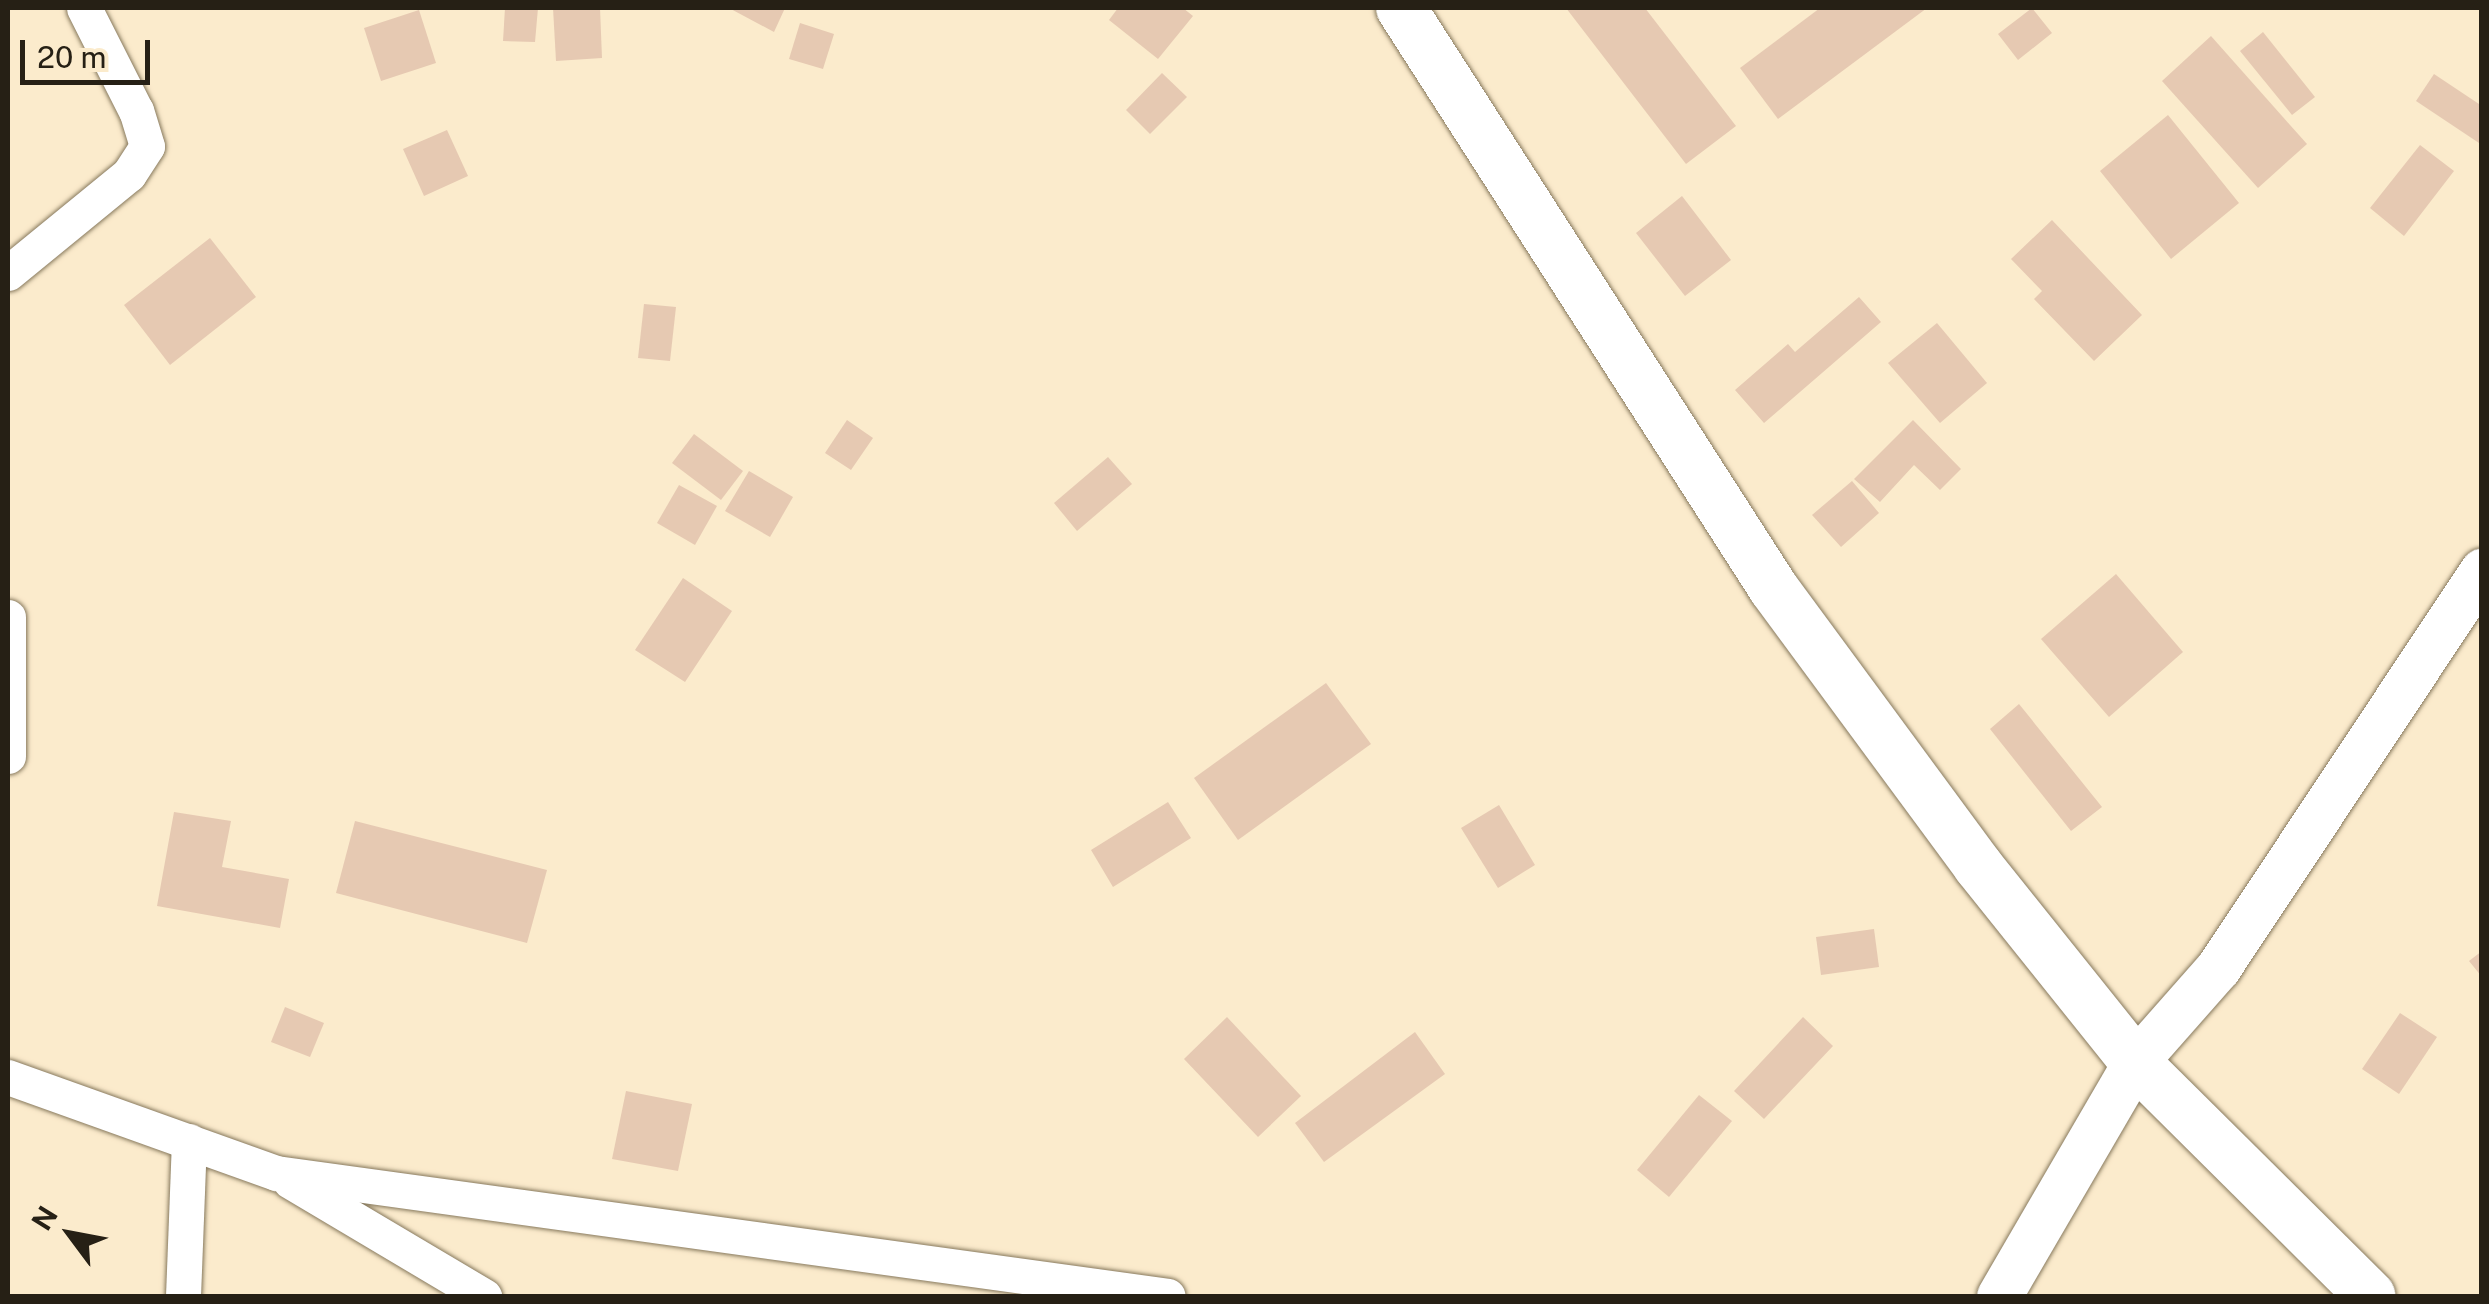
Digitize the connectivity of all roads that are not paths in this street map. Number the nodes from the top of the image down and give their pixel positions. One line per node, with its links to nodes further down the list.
1 (84, 8): 3 (street)
2 (1401, 8): 7 (main road)
3 (8, 273)
4 (2482, 571): 7 (street)
5 (8, 618): 6 (street)
6 (8, 756)
7 (2135, 1062): 14 (street); 15 (main road)
8 (8, 1077): 9 (street)
9 (189, 1141): 10 (street); 11 (street)
10 (276, 1173): 12 (street); 13 (street)
11 (183, 1296)
12 (484, 1296)
13 (1168, 1296)
14 (1999, 1296)
15 (2371, 1296)

